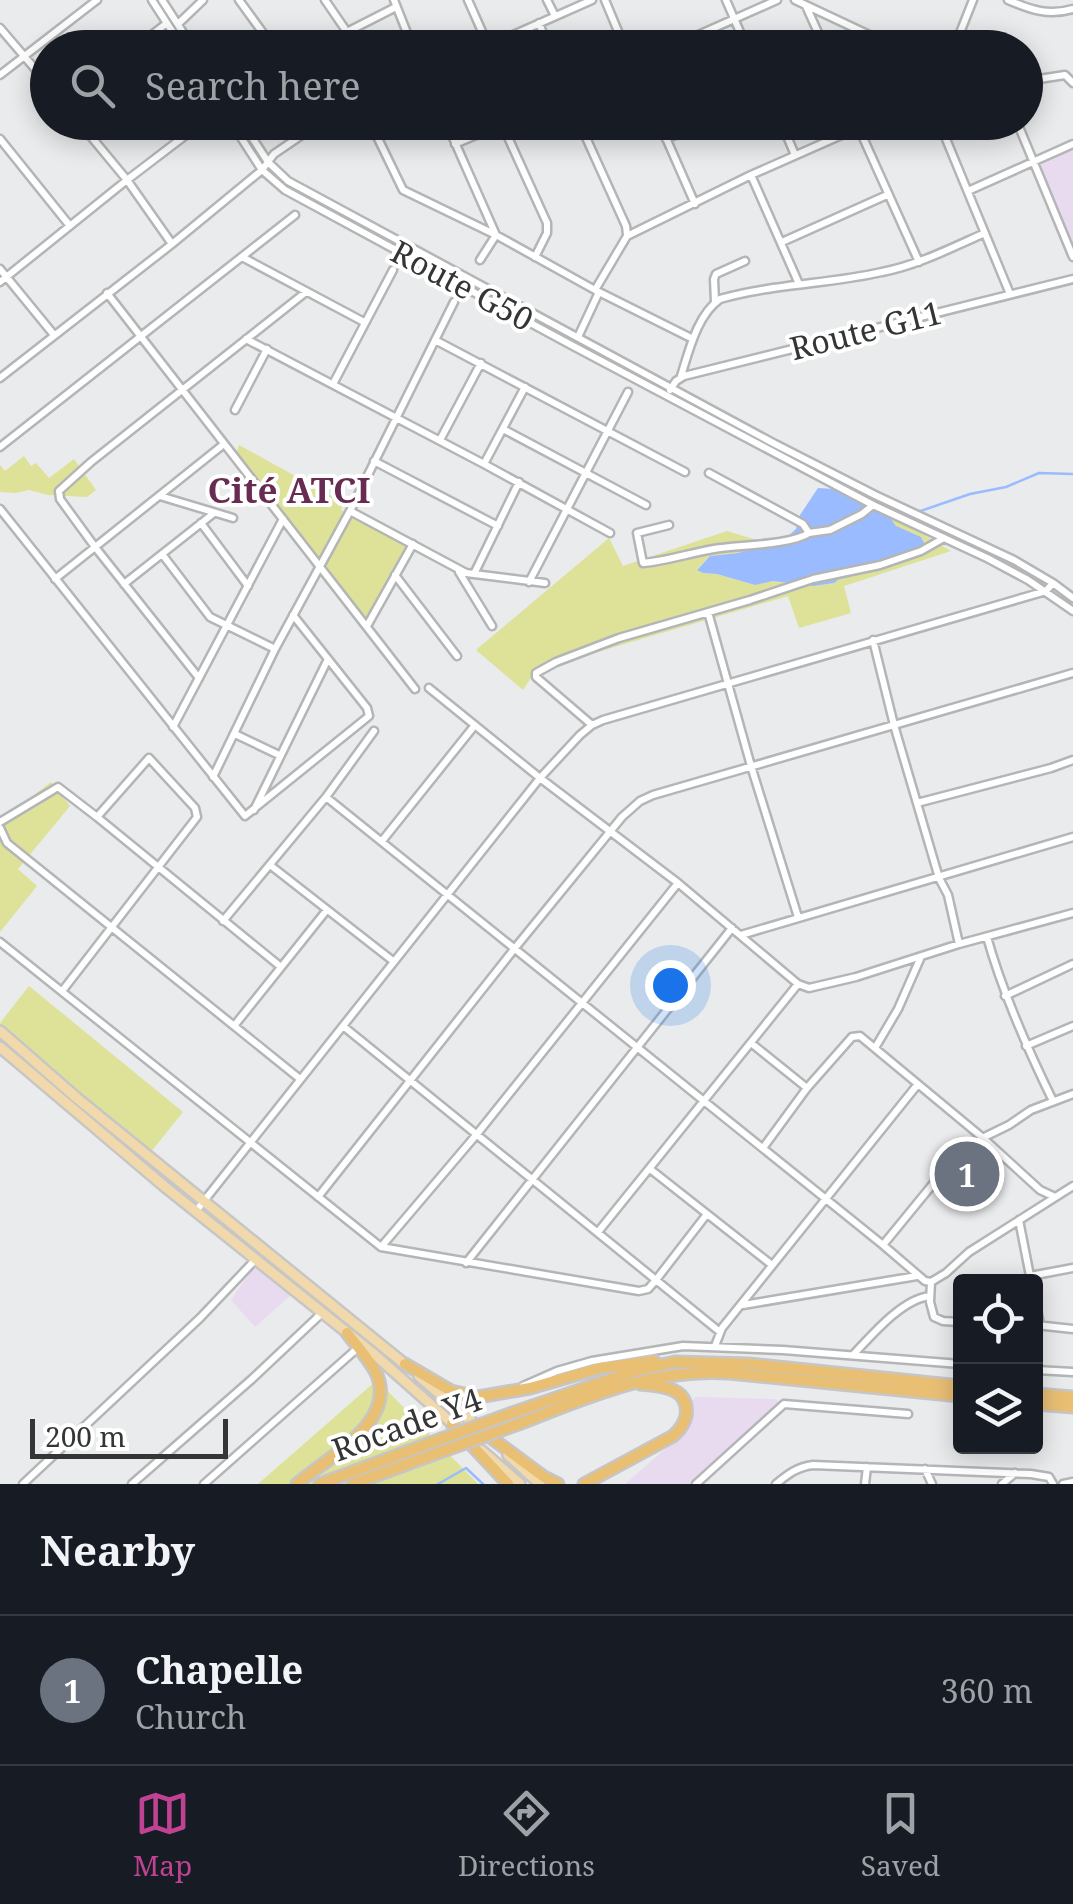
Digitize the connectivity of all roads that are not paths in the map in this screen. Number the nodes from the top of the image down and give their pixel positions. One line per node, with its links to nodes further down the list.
1 (97, 0): 25 (street)
2 (152, 0): 21 (street)
3 (162, 0): 23 (street)
4 (204, 0): 23 (street)
5 (239, 0): 29 (street)
6 (325, 0): 30 (street)
7 (468, 0): 33 (street)
8 (547, 0): 19 (street)
9 (592, 0): 19 (street)
10 (604, 0): 36 (street)
11 (726, 0): 20 (street)
12 (776, 0): 20 (street)
13 (795, 0): 17 (street)
14 (973, 0): 41 (street)
15 (1008, 0): 18 (street)
16 (395, 4): 31 (street); 32 (street)
17 (805, 5): 39 (street); 40 (street)
18 (1073, 9)
19 (555, 16): 22 (street)
20 (734, 19): 37 (street); 38 (street)
21 (167, 22): 26 (street); 27 (street)
22 (539, 23): 34 (street); 35 (street)
23 (178, 24): 28 (street)
24 (0, 28): 43 (street)
25 (58, 30)
26 (157, 30)
27 (172, 30)
28 (182, 30)
29 (261, 30)
30 (345, 30)
31 (350, 30)
32 (406, 30)
33 (480, 30)
34 (523, 30)
35 (542, 30)
36 (618, 30)
37 (709, 30)
38 (739, 30)
39 (817, 30)
40 (858, 30)
41 (961, 30)
42 (30, 52): 43 (street)
43 (25, 56): 44 (street); 45 (street)
44 (30, 62)
45 (0, 75)
46 (1043, 78): 47 (street)
47 (1073, 84)
48 (0, 139): 76 (street)
49 (94, 140): 71 (street)
50 (178, 140): 71 (street)
51 (246, 140): 69 (street)
52 (251, 140): 69 (street)
53 (295, 140): 69 (street)
54 (379, 140): 78 (street)
55 (453, 140): 65 (street)
56 (464, 140): 65 (street)
57 (510, 140): 83 (street)
58 (586, 140): 79 (street)
59 (666, 140): 74 (street)
60 (789, 140): 67 (street)
61 (828, 140): 67 (street)
62 (864, 140): 73 (street)
63 (947, 140): 72 (street)
64 (1024, 140): 68 (street)
65 (455, 144): 78 (street)
66 (1073, 144): 68 (street)
67 (796, 156): 70 (street)
68 (1033, 162): 72 (street); 84 (street)
69 (265, 166): 81 (street); 102 (street, Route G50); 114 (street, Route G50)
70 (751, 175): 74 (street); 80 (street)
71 (127, 180): 76 (street); 81 (street)
72 (968, 190): 77 (street)
73 (887, 195): 80 (street); 87 (street)
74 (695, 204): 79 (street)
75 (295, 215): 82 (street)
76 (70, 226): 90 (street)
77 (984, 233): 87 (street); 96 (street)
78 (496, 235): 83 (street); 85 (street)
79 (627, 236): 93 (street)
80 (782, 242): 92 (street)
81 (172, 244): 95 (street)
82 (242, 257): 94 (street); 101 (street)
83 (535, 257): 93 (street)
84 (1073, 257)
85 (480, 260)
86 (745, 261): 98 (street)
87 (919, 262): 92 (street)
88 (0, 268): 90 (street)
89 (393, 270): 99 (street)
90 (4, 280): 100 (street)
91 (1073, 280): 96 (street, Route G11)
92 (799, 284): 98 (street)
93 (597, 291): 102 (street); 104 (street)
94 (306, 292): 99 (street); 103 (street)
95 (107, 293): 100 (street); 101 (street)
96 (1010, 294): 109 (street, Route G11)
97 (454, 302): 105 (street)
98 (715, 302): 104 (street)
99 (364, 322): 110 (street)
100 (54, 335): 108 (street)
101 (139, 336): 112 (street); 121 (street)
102 (578, 337): 114 (street, Route G50)
103 (246, 338): 106 (street); 112 (street)
104 (693, 339): 109 (street)
105 (435, 340): 107 (street); 116 (street)
106 (267, 349): 110 (street); 115 (street)
107 (481, 363): 111 (street); 119 (street)
108 (0, 378)
109 (680, 378): 114 (street)
110 (333, 384): 116 (street)
111 (525, 387): 117 (street); 118 (street)
112 (182, 390): 120 (street); 144 (street)
113 (628, 392): 118 (street)
114 (669, 392): 130 (street); 153 (street)
115 (234, 410)
116 (396, 417): 119 (street); 122 (street)
117 (503, 428): 123 (street); 125 (street)
118 (608, 431): 124 (street); 125 (street)
119 (440, 440): 123 (street)
120 (224, 444): 128 (street); 136 (street)
121 (0, 447)
122 (374, 460): 133 (street); 139 (street)
123 (484, 464): 127 (street)
124 (684, 472)
125 (586, 473): 129 (street); 132 (street)
126 (709, 473): 141 (street)
127 (519, 482): 132 (street); 139 (street)
128 (159, 496): 134 (street); 144 (street)
129 (646, 504)
130 (873, 504): 141 (street); 142 (street)
131 (0, 509): 150 (street)
132 (566, 509): 140 (street); 151 (street)
133 (350, 510): 143 (street); 146 (street)
134 (214, 512): 135 (street); 137 (street)
135 (233, 518)
136 (284, 519): 146 (street); 155 (street)
137 (201, 523): 145 (street); 155 (street)
138 (669, 525): 141 (street)
139 (498, 526): 149 (street)
140 (610, 532)
141 (808, 533)
142 (944, 538): 156 (street); 159 (street)
143 (413, 544): 147 (street); 148 (street)
144 (96, 548): 150 (street); 154 (street)
145 (162, 554): 154 (street); 162 (street)
146 (320, 566): 160 (street); 163 (street)
147 (457, 570): 149 (street); 161 (street)
148 (394, 574): 163 (street); 166 (street)
149 (474, 574): 151 (street)
150 (55, 579): 176 (street)
151 (529, 582): 152 (street)
152 (545, 583)
153 (1054, 583): 156 (street); 157 (street)
154 (124, 584): 169 (street)
155 (248, 586): 162 (street)
156 (1046, 592): 158 (street); 164 (street)
157 (1073, 598)
158 (1073, 611)
159 (708, 612): 170 (street); 173 (street)
160 (293, 615): 165 (street); 167 (street)
161 (492, 626)
162 (226, 627): 165 (street); 169 (street)
163 (367, 627): 172 (street)
164 (873, 640): 170 (street); 175 (street)
165 (275, 649): 178 (street)
166 (457, 656)
167 (328, 658): 179 (street); 186 (street)
168 (1073, 673): 175 (street)
169 (199, 678): 176 (street)
170 (728, 682): 173 (street); 181 (street)
171 (429, 688): 174 (street)
172 (415, 689)
173 (592, 724): 183 (street)
174 (474, 725): 183 (street); 191 (street)
175 (894, 725): 181 (street); 185 (street)
176 (173, 727): 182 (street)
177 (374, 732): 184 (street)
178 (235, 734): 179 (street); 182 (street)
179 (279, 754): 186 (street)
180 (1073, 760): 185 (street)
181 (751, 766): 189 (street); 199 (street)
182 (214, 777): 186 (street)
183 (540, 778): 189 (street); 196 (street)
184 (326, 796): 191 (street); 192 (street)
185 (917, 803): 194 (street)
186 (254, 812)
187 (97, 817): 188 (street); 193 (street); 193 (street)
188 (0, 825): 201 (street)
189 (610, 832): 195 (street); 207 (street)
190 (1073, 837): 194 (street)
191 (382, 842): 196 (street)
192 (270, 865): 197 (street); 200 (street)
193 (156, 867): 200 (street); 201 (street)
194 (939, 878): 199 (street); 206 (street)
195 (678, 883): 202 (street); 215 (street)
196 (448, 895): 207 (street); 209 (street)
197 (326, 910): 209 (street); 211 (street)
198 (1073, 912): 204 (street)
199 (798, 918): 203 (street)
200 (224, 921): 211 (street)
201 (110, 926): 213 (street); 216 (street)
202 (732, 928): 203 (street); 223 (street)
203 (741, 934): 212 (street)
204 (987, 937): 206 (street); 214 (street)
205 (0, 942): 213 (street)
206 (959, 944): 208 (street)
207 (515, 948): 215 (street); 226 (street)
208 (920, 958): 212 (street); 224 (street)
209 (393, 961): 217 (street)
210 (1073, 964): 214 (street)
211 (281, 968): 216 (street)
212 (798, 984): 220 (street)
213 (62, 990): 234 (street)
214 (1005, 996): 221 (street)
215 (582, 1001): 223 (street); 232 (street)
216 (234, 1026): 225 (street)
217 (342, 1026): 225 (street); 226 (street)
218 (1073, 1026): 221 (street)
219 (0, 1031): 242 (main road)
220 (751, 1043): 228 (street); 230 (street)
221 (1026, 1046): 231 (street)
222 (0, 1047): 243 (main road)
223 (637, 1048): 230 (street); 237 (street)
224 (875, 1048): 227 (street); 228 (street)
225 (300, 1079): 234 (street)
226 (410, 1080): 232 (street); 239 (street)
227 (918, 1084): 233 (street); 241 (street)
228 (808, 1088): 235 (street)
229 (1073, 1094): 231 (street)
230 (704, 1101): 235 (street); 236 (street)
231 (1053, 1101): 233 (street)
232 (477, 1134): 237 (street); 248 (street)
233 (983, 1138): 240 (street); 247 (street)
234 (251, 1142): 239 (street); 242 (street)
235 (763, 1148): 241 (street)
236 (650, 1169): 244 (street); 246 (street)
237 (533, 1179): 246 (street); 250 (street)
238 (1073, 1186): 240 (street)
239 (318, 1196): 248 (street)
240 (1055, 1198): 245 (street)
241 (826, 1199): 247 (street); 251 (street)
242 (203, 1202): 243 (street); 271 (main road)
243 (196, 1211): 249 (main road)
244 (707, 1214): 251 (street); 256 (street)
245 (1019, 1220): 253 (street); 257 (street)
246 (598, 1232): 256 (street)
247 (883, 1245): 255 (street)
248 (381, 1247): 250 (street)
249 (256, 1259): 260 (main road); 290 (street)
250 (466, 1263): 256 (street)
251 (772, 1266): 259 (street)
252 (1073, 1268): 254 (street)
253 (1029, 1274)
254 (1043, 1275)
255 (919, 1276): 257 (street); 259 (street)
256 (656, 1280): 264 (street)
257 (930, 1282): 258 (street)
258 (930, 1296): 261 (street); 268 (street)
259 (742, 1305): 264 (street)
260 (322, 1313): 265 (main road); 291 (street)
261 (953, 1322)
262 (1043, 1326): 263 (street)
263 (1073, 1329)
264 (720, 1332): 267 (street)
265 (347, 1333): 266 (highway)
266 (360, 1346): 283 (main road); 292 (street); 293 (highway)
267 (716, 1346): 268 (street); 276 (street)
268 (852, 1356): 270 (street)
269 (675, 1362): 274 (highway); 276 (highway); 294 (highway, Rocade Y4, bridge)
270 (953, 1363)
271 (404, 1364): 276 (highway); 284 (main road)
272 (1043, 1370): 273 (street)
273 (1073, 1372)
274 (953, 1385)
275 (619, 1387): 277 (highway, Rocade Y4); 285 (highway, Rocade Y4, bridge); 301 (highway)
276 (506, 1394)
277 (953, 1395)
278 (1043, 1395): 279 (highway)
279 (1073, 1397)
280 (1043, 1405): 281 (highway)
281 (1073, 1407)
282 (908, 1414): 302 (street)
283 (452, 1424): 297 (highway); 298 (main road)
284 (482, 1430): 299 (main road); 300 (highway)
285 (414, 1462): 295 (highway, Rocade Y4); 296 (highway)
286 (867, 1467): 287 (street); 303 (street); 304 (street)
287 (925, 1469): 288 (street); 305 (street)
288 (1014, 1473): 306 (street); 307 (street)
289 (1073, 1482): 308 (street)
290 (23, 1484)
291 (132, 1484)
292 (204, 1484)
293 (297, 1484)
294 (320, 1484)
295 (353, 1484)
296 (380, 1484)
297 (508, 1484)
298 (520, 1484)
299 (540, 1484)
300 (558, 1484)
301 (584, 1484)
302 (696, 1484)
303 (776, 1484)
304 (865, 1484)
305 (932, 1484)
306 (1002, 1484)
307 (1053, 1484)
308 (1063, 1484)

